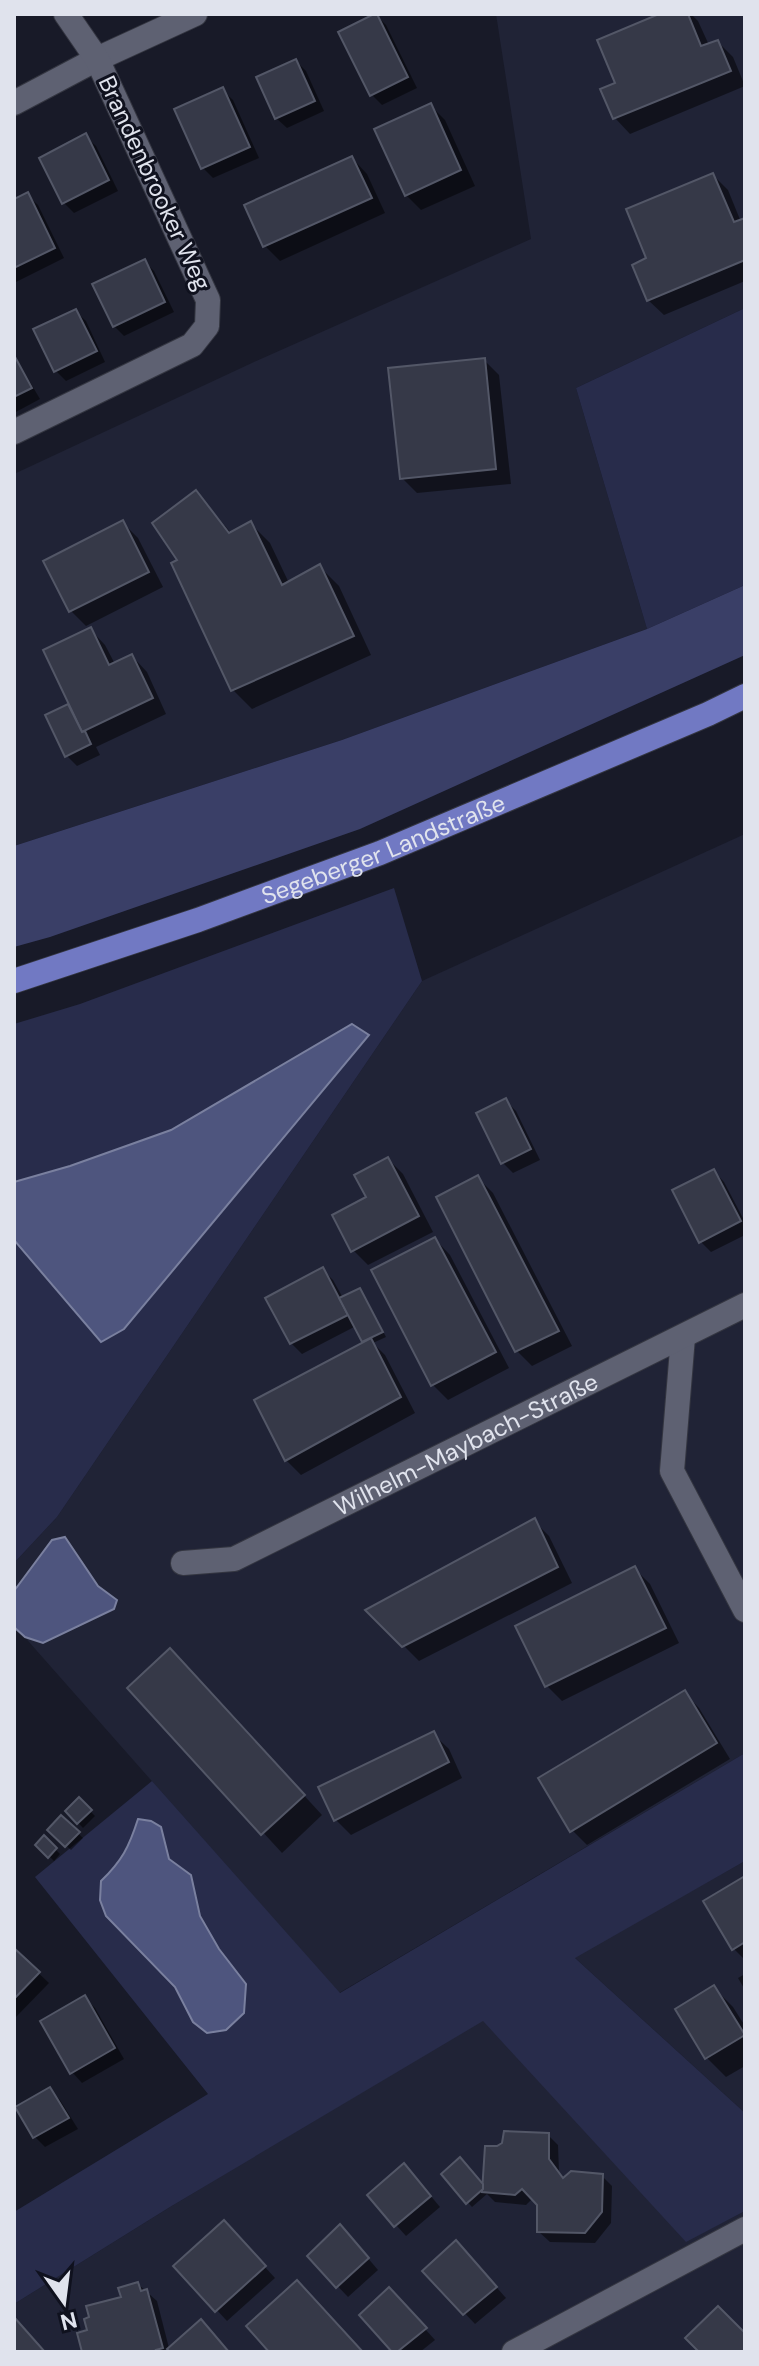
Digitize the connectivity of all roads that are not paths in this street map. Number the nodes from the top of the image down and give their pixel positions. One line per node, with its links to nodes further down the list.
1 (66, 14): 3 (street, Brandenbrooker Weg)
2 (195, 14): 3 (street)
3 (97, 59): 4 (street); 5 (street, Brandenbrooker Weg)
4 (14, 103)
5 (14, 432)
6 (745, 696): 7 (main road, Segeberger Landstraße)
7 (14, 981)
8 (745, 1305): 9 (street, Wilhelm-Maybach-Straße)
9 (683, 1337): 10 (street, Wilhelm-Maybach-Straße); 11 (street)
10 (183, 1563)
11 (745, 1610)
12 (745, 2229): 13 (street)
13 (514, 2352)

